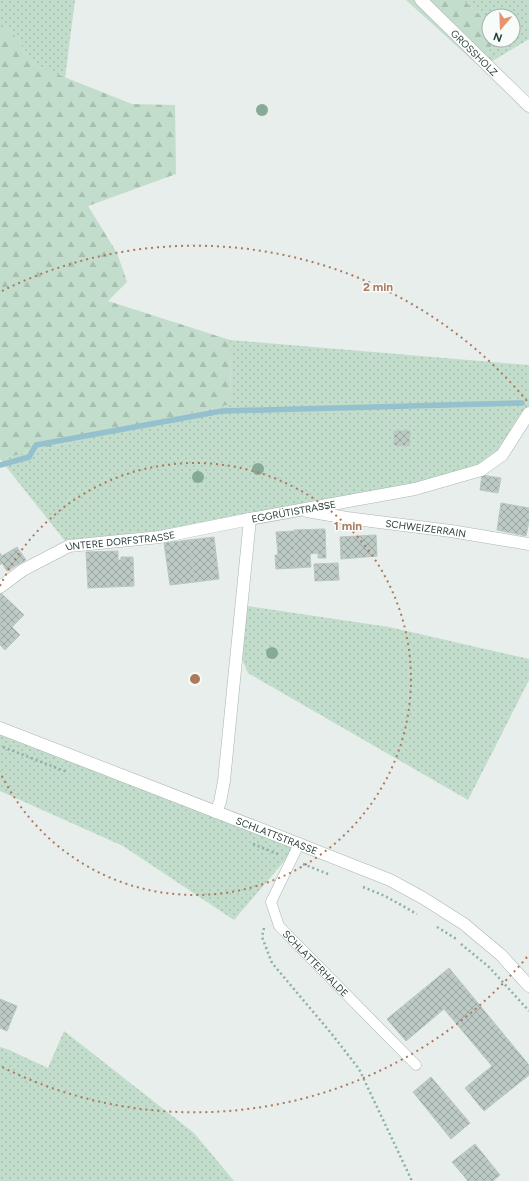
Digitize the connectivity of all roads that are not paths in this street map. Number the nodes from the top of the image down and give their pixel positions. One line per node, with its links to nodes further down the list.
1 (421, 0): 2 (street, GROSSHOLZ)
2 (529, 106)
3 (529, 413): 4 (street, EGGRÜTISTRASSE)
4 (299, 510): 5 (street, EGGRÜTISTRASSE); 6 (street, SCHWEIZERRAIN)
5 (250, 519): 7 (street, UNTERE DORFSTRASSE); 9 (street, EGGRÜTISTRASSE)
6 (529, 544)
7 (0, 587)
8 (0, 728): 9 (street, SCHLATTSTRASSE)
9 (216, 812): 10 (street, SCHLATTSTRASSE)
10 (299, 844): 11 (street, SCHLATTSTRASSE); 12 (lane, SCHLATTERHALDE)
11 (529, 986)
12 (416, 1065)

